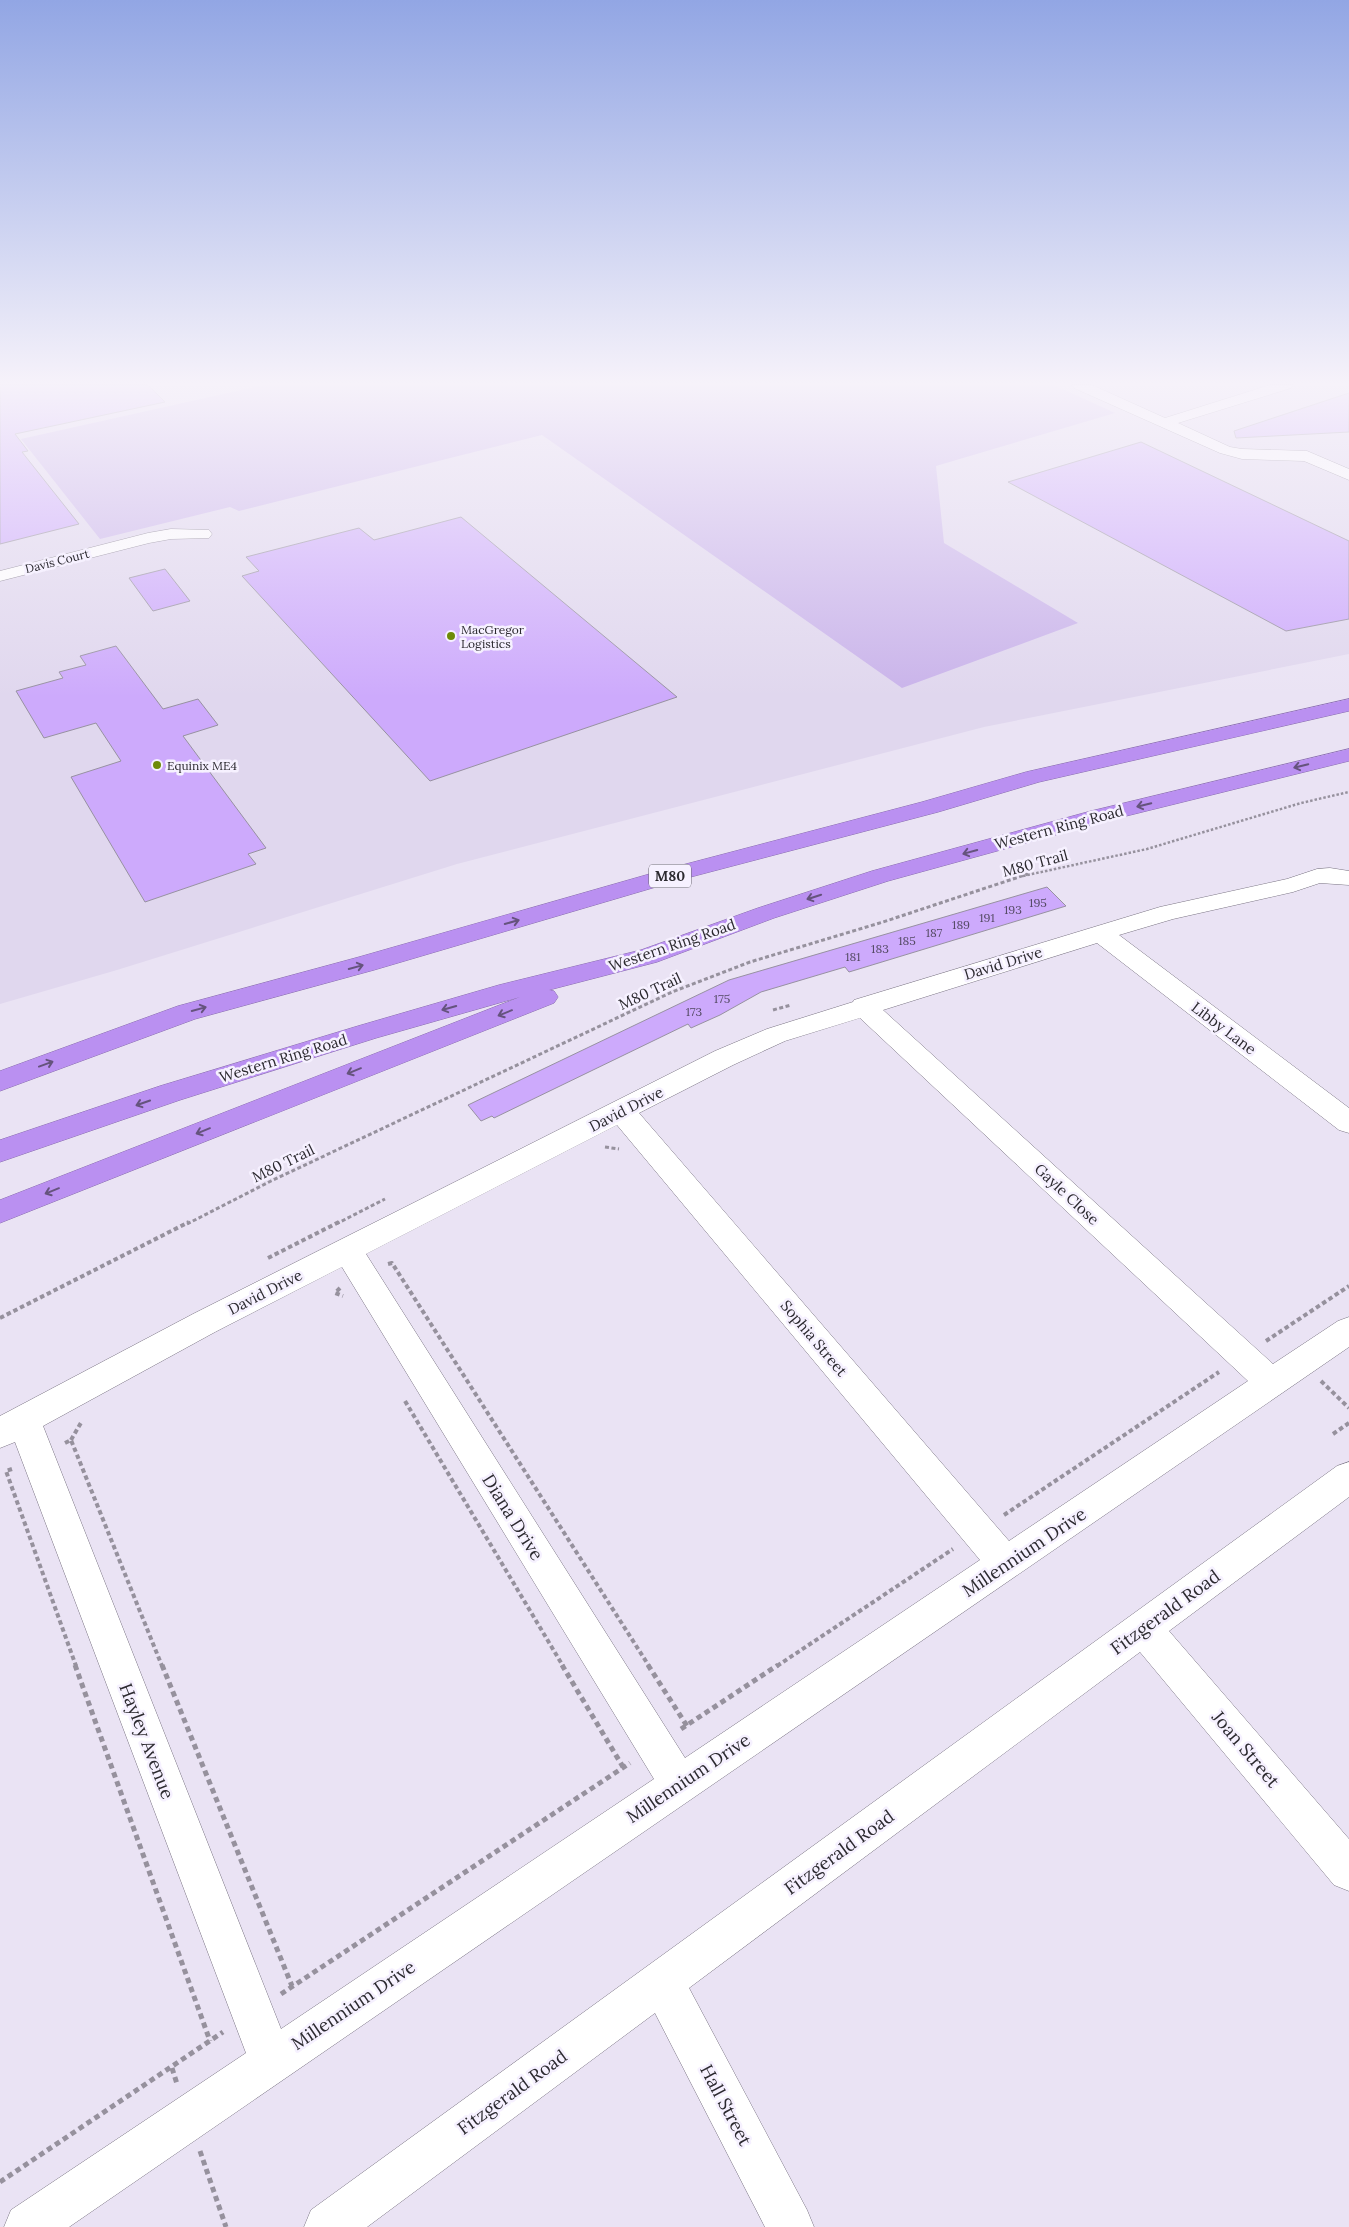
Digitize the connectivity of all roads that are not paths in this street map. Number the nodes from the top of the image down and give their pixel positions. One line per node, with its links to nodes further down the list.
1 (203, 534): 2 (street, Davis Court)
2 (0, 576)
3 (1349, 706): 11 (highway, M80, one-way to 3)
4 (1349, 755): 9 (highway, Western Ring Road, one-way to 9)
5 (1349, 878): 6 (street, David Drive)
6 (1293, 885): 7 (street, David Drive); 8 (street, David Drive)
7 (1349, 888)
8 (1100, 933): 10 (street, David Drive); 13 (street, Libby Lane)
9 (648, 956): 14 (highway, Western Ring Road, one-way to 14); 15 (highway, one-way to 15)
10 (863, 1006): 12 (street, David Drive); 18 (street, Gayle Close)
11 (0, 1081)
12 (621, 1111): 16 (street, David Drive); 21 (street, Sophia Street)
13 (1349, 1122)
14 (0, 1152)
15 (0, 1212)
16 (348, 1250): 19 (street, David Drive); 23 (street, Diana Drive)
17 (1349, 1330): 18 (street, Millennium Drive)
18 (1271, 1382): 21 (street, Millennium Drive)
19 (12, 1427): 26 (street, Hayley Avenue)
20 (1349, 1477): 22 (street, Fitzgerald Road)
21 (1006, 1564): 23 (street, Millennium Drive)
22 (1143, 1628): 24 (street, Joan Street); 25 (street, Fitzgerald Road)
23 (679, 1784): 26 (street, Millennium Drive)
24 (1349, 1870)
25 (662, 1982): 28 (street, Fitzgerald Road); 29 (street, Hall Street)
26 (271, 2061): 27 (street, Millennium Drive)
27 (28, 2227)
28 (328, 2227)
29 (790, 2227)

